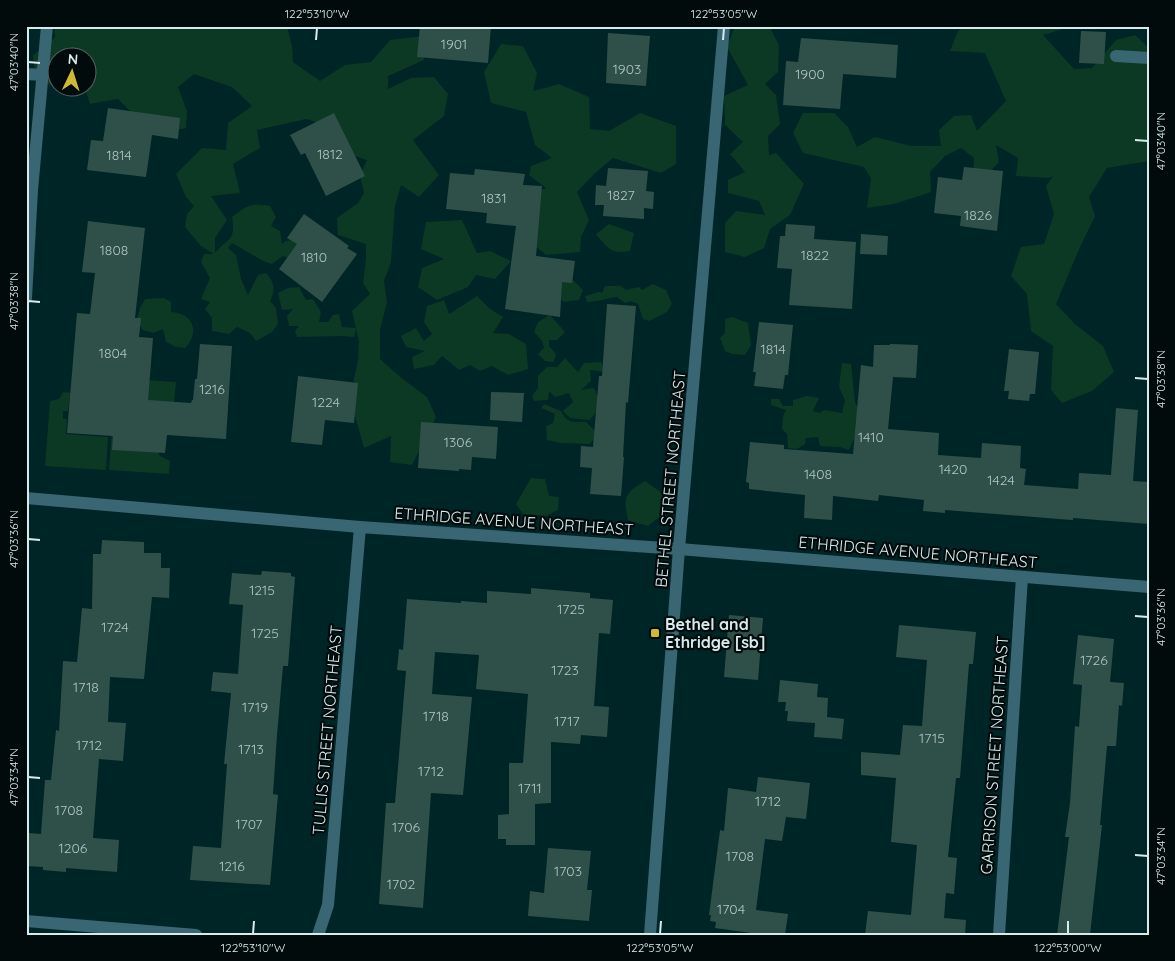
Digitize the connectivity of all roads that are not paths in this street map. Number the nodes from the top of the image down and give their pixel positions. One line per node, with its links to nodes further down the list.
1 (46, 26): 6 (street)
2 (724, 26): 10 (street, BETHEL STREET NORTHEAST)
3 (1116, 56): 4 (street)
4 (1149, 58)
5 (26, 74): 6 (street)
6 (43, 76): 7 (street)
7 (26, 298)
8 (26, 498): 9 (street, ETHRIDGE AVENUE NORTHEAST)
9 (360, 527): 10 (street, ETHRIDGE AVENUE NORTHEAST); 15 (street, TULLIS STREET NORTHEAST)
10 (680, 549): 11 (street, ETHRIDGE AVENUE NORTHEAST); 16 (street, BETHEL STREET NORTHEAST)
11 (1022, 577): 12 (street, ETHRIDGE AVENUE NORTHEAST); 17 (street, GARRISON STREET NORTHEAST)
12 (1149, 587)
13 (26, 921): 14 (street)
14 (196, 935)
15 (318, 935)
16 (650, 935)
17 (999, 935)

